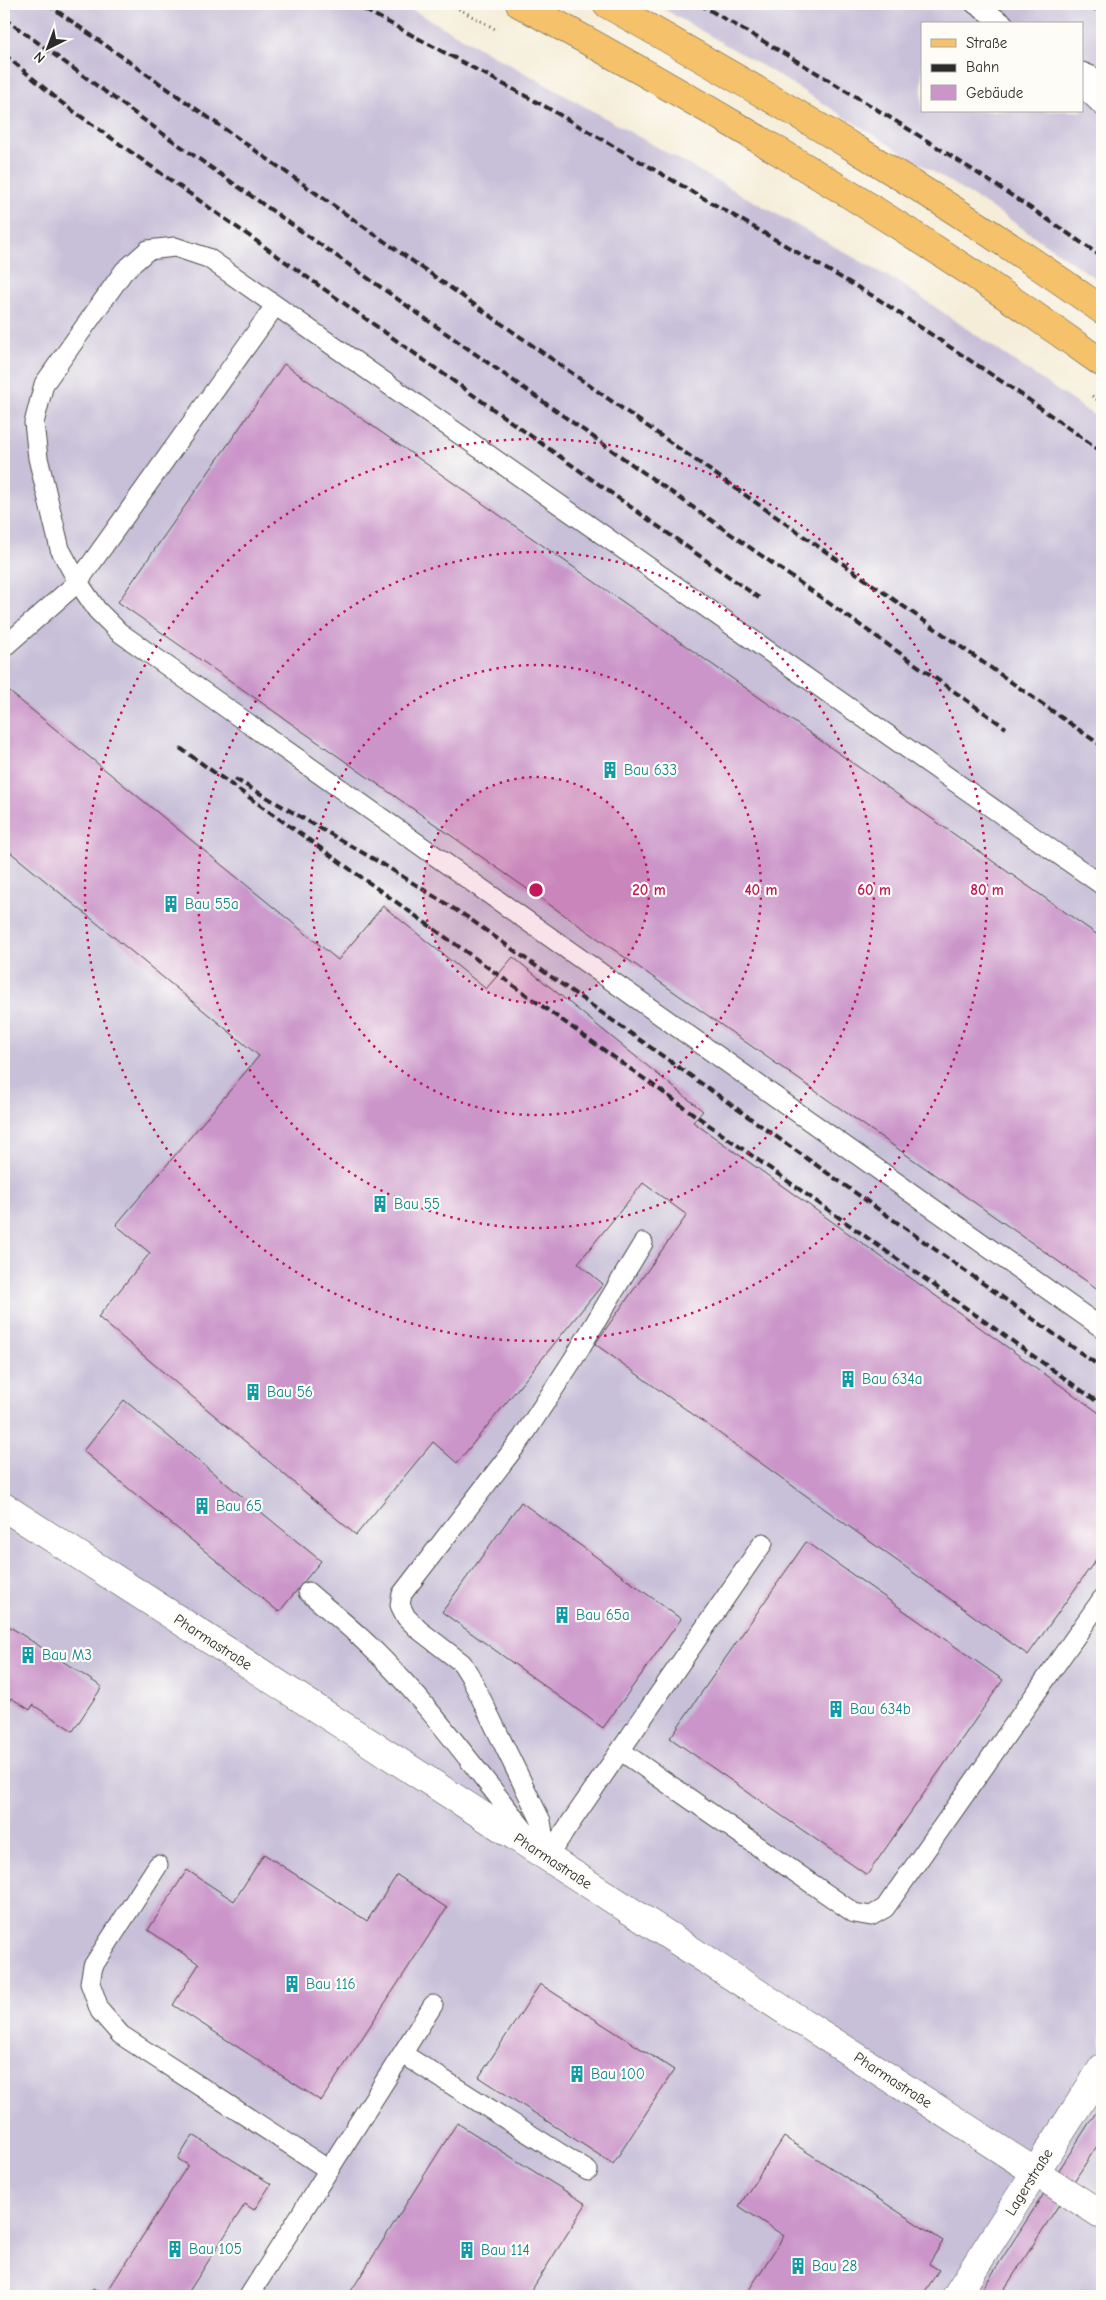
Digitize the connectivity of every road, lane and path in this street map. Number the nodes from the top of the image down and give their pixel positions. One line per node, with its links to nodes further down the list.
1 (450, 4): 6 (path)
2 (520, 4): 13 (main road)
3 (606, 4): 12 (main road)
4 (976, 4): 5 (lane)
5 (1001, 22)
6 (502, 33)
7 (1084, 73): 8 (lane)
8 (1102, 80)
9 (1084, 89): 10 (lane)
10 (1102, 106)
11 (275, 306): 16 (lane); 16 (lane); 18 (lane)
12 (1102, 310)
13 (1102, 363)
14 (1086, 392): 15 (path)
15 (1102, 403)
16 (78, 582): 17 (lane); 20 (lane)
17 (4, 647)
18 (1102, 885)
19 (643, 1243): 26 (lane)
20 (1102, 1328)
21 (4, 1507): 26 (street, Pharmastraße)
22 (763, 1543): 25 (lane)
23 (308, 1592): 26 (lane)
24 (1102, 1599): 25 (lane)
25 (621, 1751): 26 (lane)
26 (547, 1857): 33 (street, Pharmastraße)
27 (158, 1865): 31 (lane)
28 (433, 2005): 29 (lane)
29 (403, 2054): 31 (lane); 32 (lane)
30 (1102, 2068): 33 (street, Lagerstraße)
31 (329, 2170): 35 (lane)
32 (588, 2171)
33 (1036, 2172): 34 (street, Pharmastraße); 36 (street, Lagerstraße)
34 (1102, 2215)
35 (249, 2296)
36 (956, 2296)

